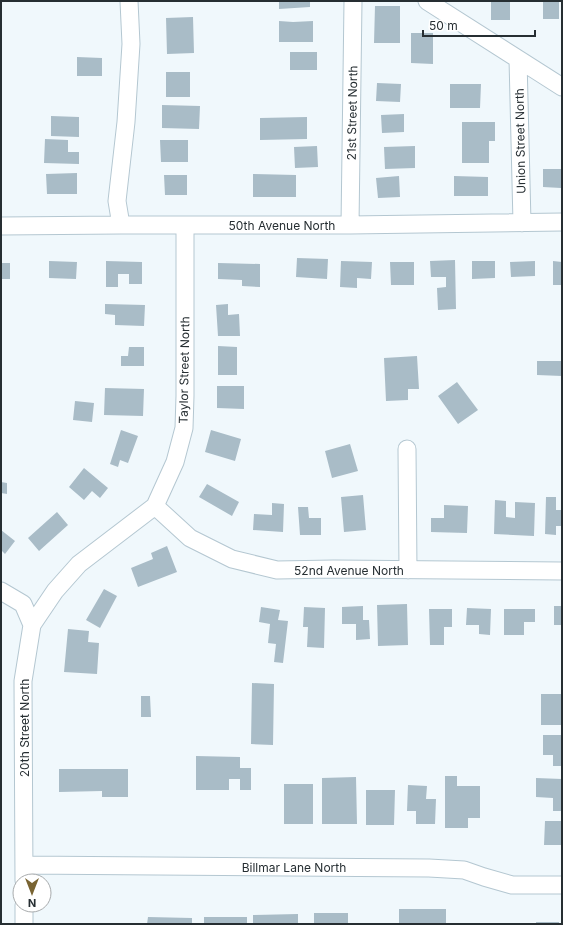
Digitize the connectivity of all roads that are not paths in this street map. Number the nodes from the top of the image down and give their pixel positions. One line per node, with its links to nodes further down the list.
1 (129, 1): 8 (street)
2 (353, 1): 10 (street, 21st Street North)
3 (427, 1): 4 (street)
4 (518, 59): 5 (street); 7 (street, Union Street North)
5 (562, 87)
6 (562, 222): 7 (street, 50th Avenue North)
7 (522, 223): 10 (street, 50th Avenue North)
8 (121, 225): 9 (street, 50th Avenue North); 11 (street, 50th Avenue North)
9 (185, 225): 10 (street, 50th Avenue North); 13 (street, Taylor Street North)
10 (350, 225)
11 (1, 226)
12 (407, 449): 14 (street)
13 (155, 506): 14 (street, 52nd Avenue North); 17 (street, Taylor Street North)
14 (408, 570): 15 (street, 52nd Avenue North)
15 (562, 571)
16 (1, 591): 17 (street)
17 (32, 625): 18 (street, 20th Street North)
18 (24, 873): 19 (street, Billmar Lane North)
19 (562, 886)
20 (24, 913): 21 (street)
21 (24, 924)

